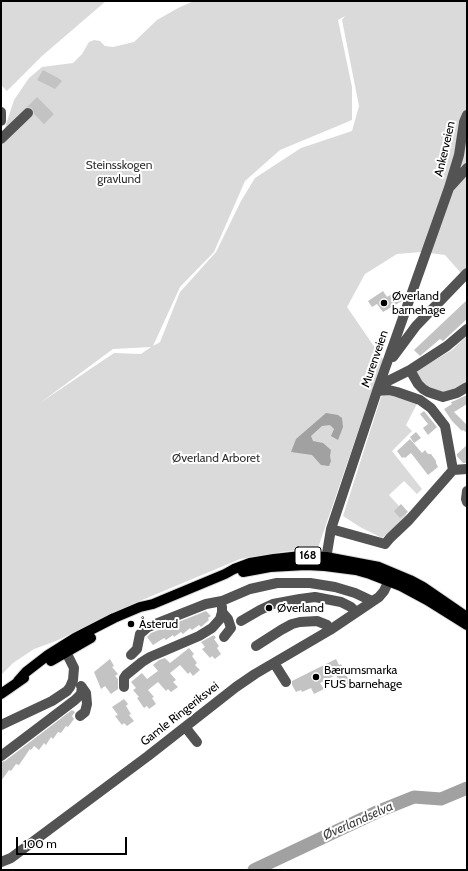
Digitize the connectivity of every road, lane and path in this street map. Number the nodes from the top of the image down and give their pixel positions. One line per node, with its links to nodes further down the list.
1 (1, 112): 4 (street)
2 (28, 113): 5 (street)
3 (467, 115): 7 (street, Ankerveien)
4 (1, 121)
5 (1, 139)
6 (467, 168): 7 (street, Murenveien)
7 (449, 188): 10 (street, Murenveien)
8 (467, 274): 10 (street)
9 (467, 329): 11 (street)
10 (387, 365): 12 (street, Murenveien)
11 (410, 370): 12 (street); 13 (street)
12 (379, 388): 15 (street); 18 (street, Murenveien)
13 (467, 388)
14 (467, 468): 15 (street)
15 (453, 470): 18 (street)
16 (467, 491): 17 (street)
17 (467, 502)
18 (331, 529): 19 (street, Murenveien)
19 (325, 561): 20 (main road, 168); 31 (main road, 168)
20 (391, 576): 22 (street, Gamle Ringeriksvei); 25 (main road, 168); 27 (main road, 168)
21 (222, 601): 22 (street); 23 (street); 32 (street)
22 (372, 601): 24 (street, Gamle Ringeriksvei)
23 (222, 612): 29 (street); 36 (street)
24 (356, 612): 26 (street); 28 (street, Gamle Ringeriksvei)
25 (467, 617)
26 (241, 621)
27 (467, 625)
28 (330, 630): 30 (street); 33 (street, Gamle Ringeriksvei)
29 (224, 637)
30 (256, 646)
31 (65, 649): 35 (street); 37 (main road, 168)
32 (131, 655)
33 (274, 663): 34 (street); 40 (street, Gamle Ringeriksvei)
34 (286, 682)
35 (78, 684): 38 (street); 39 (street); 42 (street)
36 (124, 687)
37 (1, 694)
38 (80, 716)
39 (1, 726)
40 (186, 728): 41 (street); 43 (street, Gamle Ringeriksvei)
41 (197, 742)
42 (1, 756)
43 (1, 862)

